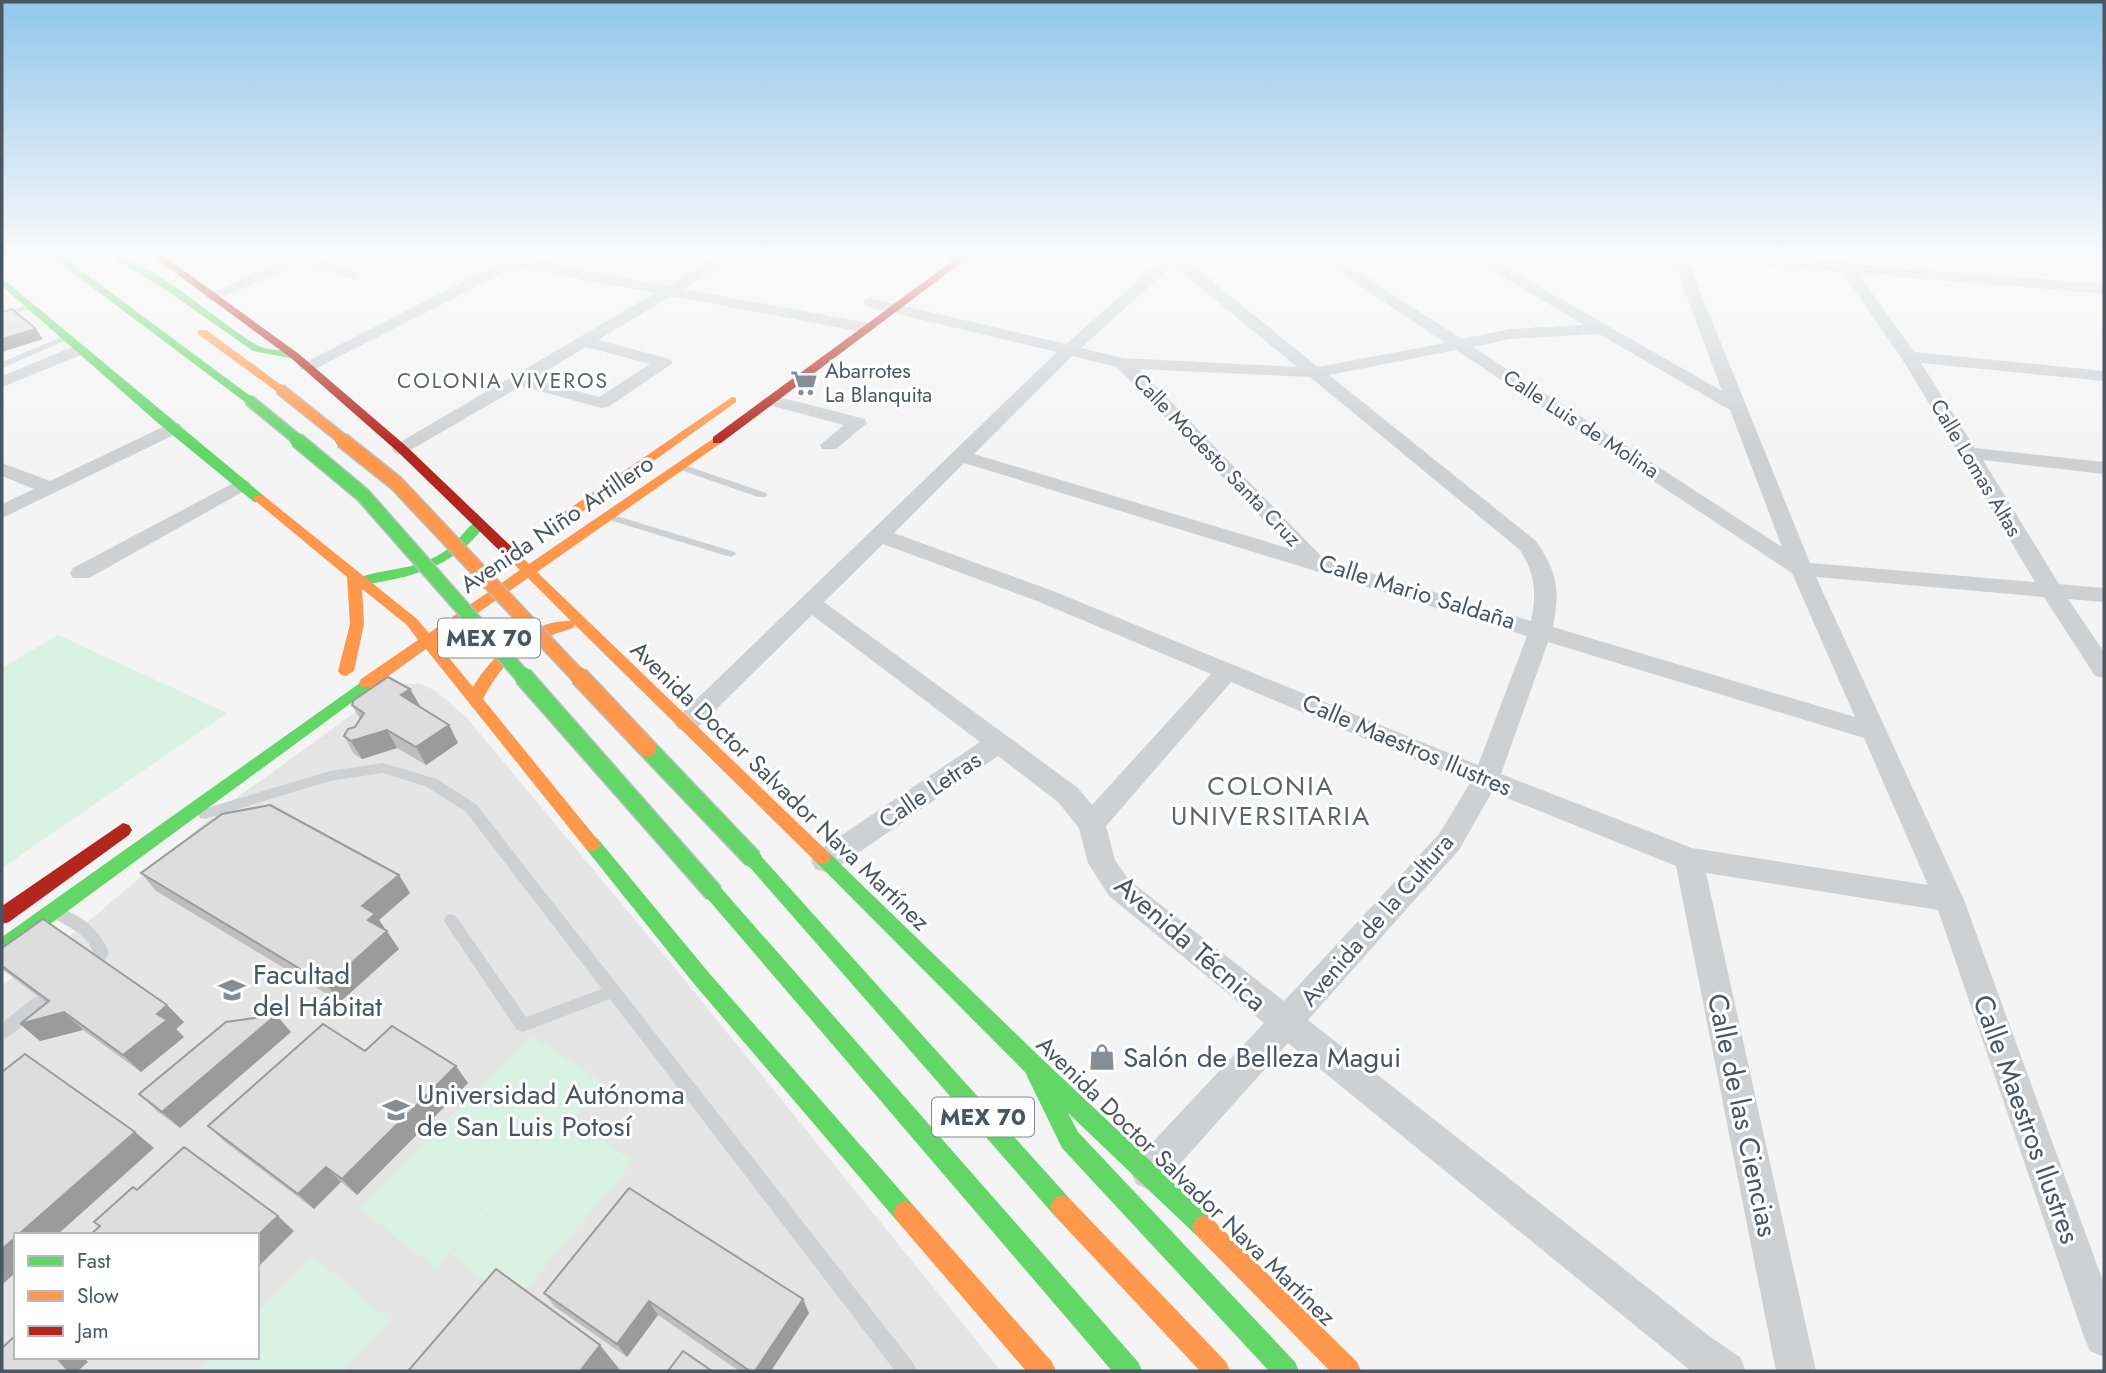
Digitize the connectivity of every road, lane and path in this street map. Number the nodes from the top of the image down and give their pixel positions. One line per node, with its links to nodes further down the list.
1 (47, 321): 23 (main road)
2 (142, 321): 99 (main road, MEX 70, bridge)
3 (186, 321): 100 (main road, MEX 70, bridge)
4 (216, 321): 27 (main road)
5 (246, 321): 27 (main road, Avenida Doctor Salvador Nava Martínez)
6 (382, 321): 27 (street)
7 (617, 321): 22 (street)
8 (831, 321): 18 (street)
9 (844, 321): 18 (main road)
10 (877, 321): 19 (main road, Avenida Niño Artillero)
11 (944, 321): 25 (street, Calle Modesto Santa Cruz)
12 (1101, 321): 25 (street)
13 (1253, 321): 29 (street, Avenida de la Cultura)
14 (1424, 321): 24 (street, Calle Luis de Molina)
15 (1586, 321): 20 (street)
16 (1704, 321): 35 (street, Calle Maestros Ilustres)
17 (1883, 321): 26 (street, Calle Lomas Altas)
18 (841, 323): 19 (street); 21 (main road)
19 (868, 328): 34 (main road, Avenida Niño Artillero)
20 (1600, 329): 24 (street); 35 (street)
21 (818, 339)
22 (582, 341): 32 (street); 32 (street)
23 (74, 343): 30 (street); 36 (main road)
24 (1461, 345): 29 (street); 55 (street, Calle Luis de Molina)
25 (1068, 351): 28 (street, Calle Modesto Santa Cruz); 40 (street)
26 (1907, 356): 31 (street); 39 (street, Calle Lomas Altas)
27 (301, 361): 38 (main road, Avenida Doctor Salvador Nava Martínez)
28 (1123, 363): 29 (street); 54 (street, Calle Modesto Santa Cruz)
29 (1317, 372): 65 (street, Avenida de la Cultura)
30 (5, 374)
31 (2104, 376)
32 (517, 380): 38 (street)
33 (750, 387): 52 (main road, Avenida Niño Artillero)
34 (771, 400): 37 (street); 41 (main road, Avenida Niño Artillero)
35 (1738, 407): 55 (street, Calle Maestros Ilustres)
36 (168, 424): 44 (street); 45 (main road)
37 (829, 445)
38 (402, 449): 50 (main road, Avenida Doctor Salvador Nava Martínez)
39 (1969, 453): 42 (street); 60 (street, Calle Lomas Altas)
40 (960, 456): 51 (street); 54 (street, Calle Mario Saldaña)
41 (681, 467): 46 (lane); 49 (main road, Avenida Niño Artillero)
42 (2104, 468)
43 (2, 469): 44 (street)
44 (42, 485): 47 (street); 48 (street)
45 (241, 485): 57 (street); 58 (main road)
46 (762, 495)
47 (2, 497)
48 (2, 512)
49 (610, 517): 53 (lane); 56 (main road, Avenida Niño Artillero)
50 (479, 522): 52 (main road, Avenida Doctor Salvador Nava Martínez); 58 (main road)
51 (880, 535): 61 (street); 68 (street, Calle Maestros Ilustres)
52 (523, 548): 56 (main road, Avenida Doctor Salvador Nava Martínez); 63 (main road, Avenida Niño Artillero)
53 (731, 554)
54 (1316, 562): 65 (street, Calle Mario Saldaña)
55 (1801, 569): 60 (street); 76 (street, Calle Maestros Ilustres)
56 (527, 572): 64 (main road, Avenida Doctor Salvador Nava Martínez); 66 (main road, Avenida Niño Artillero)
57 (81, 573)
58 (357, 578): 63 (main road); 67 (main road)
59 (2104, 596): 60 (street)
60 (2054, 597): 62 (street); 69 (street, Calle Lomas Altas)
61 (811, 603): 75 (street); 77 (street, Avenida Técnica)
62 (2104, 613)
63 (417, 619): 66 (main road)
64 (578, 622): 74 (main road); 75 (main road, Avenida Doctor Salvador Nava Martínez)
65 (1541, 629): 76 (street, Calle Mario Saldaña); 78 (street, Avenida de la Cultura)
66 (426, 640): 72 (main road); 73 (main road, Avenida Niño Artillero)
67 (368, 654)
68 (1228, 670): 78 (street, Calle Maestros Ilustres); 80 (street)
69 (2104, 670)
70 (412, 673): 73 (main road)
71 (434, 673): 72 (main road)
72 (455, 674): 74 (main road)
73 (367, 682): 81 (main road, Avenida Niño Artillero)
74 (475, 699): 98 (main road)
75 (687, 723): 83 (main road, Avenida Doctor Salvador Nava Martínez)
76 (1873, 732): 84 (street, Calle Maestros Ilustres)
77 (999, 742): 80 (street, Avenida Técnica); 83 (street, Calle Letras)
78 (1486, 779): 82 (street, Calle Maestros Ilustres); 92 (street, Avenida de la Cultura)
79 (135, 821): 86 (main road)
80 (1092, 824): 92 (street, Avenida Técnica)
81 (170, 825): 85 (main road, Avenida Niño Artillero); 90 (lane)
82 (1689, 859): 84 (street, Calle Maestros Ilustres); 104 (street, Calle de las Ciencias)
83 (825, 861): 94 (main road, Avenida Doctor Salvador Nava Martínez)
84 (1949, 900): 96 (street, Calle Maestros Ilustres)
85 (53, 911): 88 (main road, Avenida Niño Artillero); 89 (lane)
86 (2, 916)
87 (451, 920): 90 (lane)
88 (2, 948)
89 (98, 958)
90 (614, 991): 97 (lane)
91 (39, 1003): 93 (lane)
92 (1286, 1024): 95 (street, Avenida de la Cultura); 103 (street, Avenida Técnica)
93 (2, 1032)
94 (1033, 1065): 95 (main road, Avenida Doctor Salvador Nava Martínez); 101 (main road)
95 (1149, 1172): 102 (main road, Avenida Doctor Salvador Nava Martínez)
96 (2104, 1337)
97 (907, 1371)
98 (1043, 1371)
99 (1129, 1371)
100 (1217, 1371)
101 (1286, 1371)
102 (1348, 1371)
103 (1726, 1371)
104 (1796, 1371)

